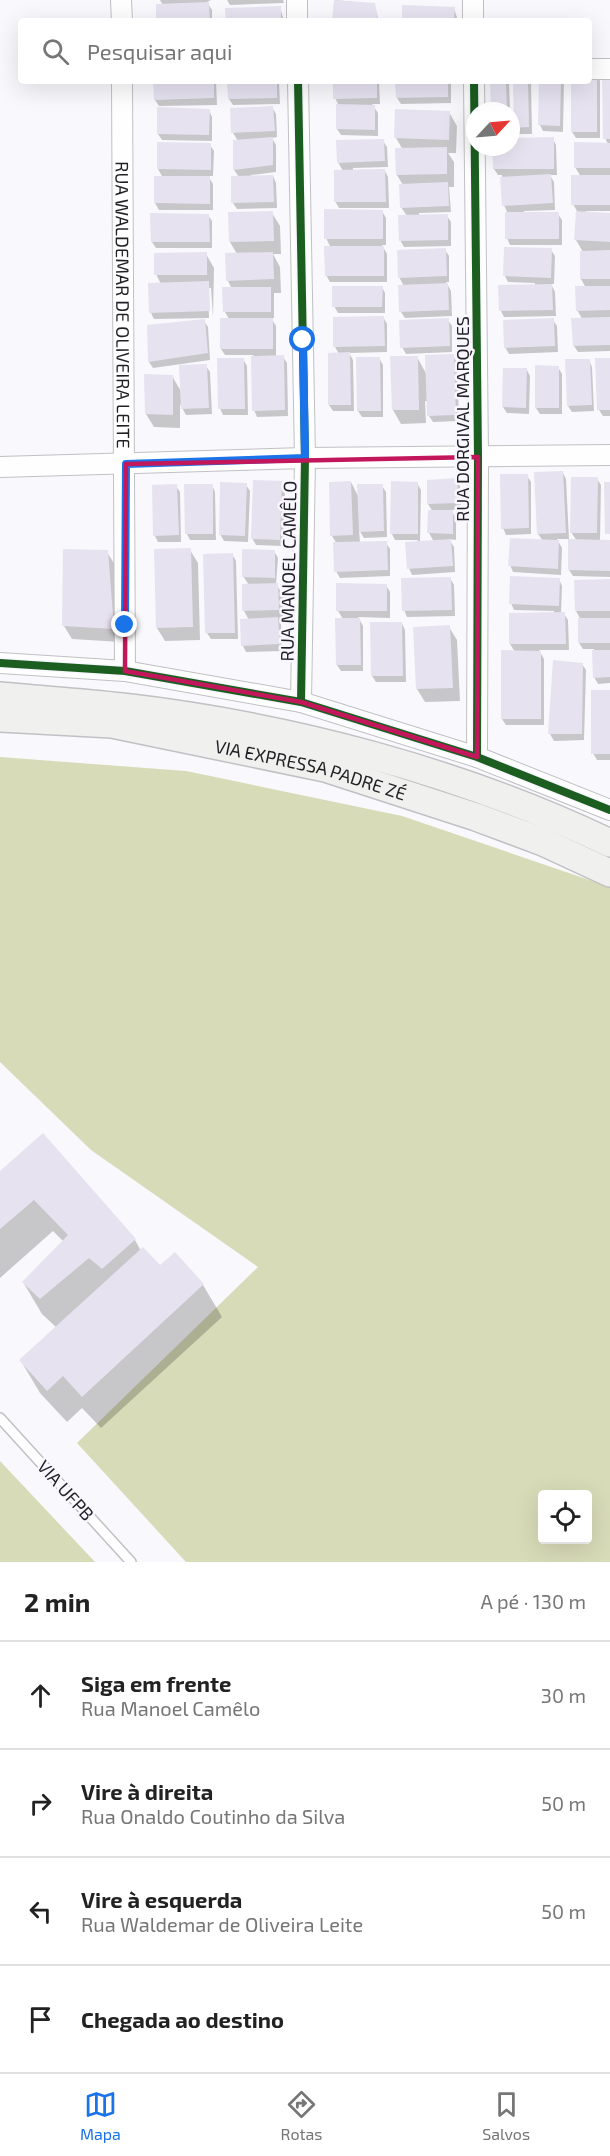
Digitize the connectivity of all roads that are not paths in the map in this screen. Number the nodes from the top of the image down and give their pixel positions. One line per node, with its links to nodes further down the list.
1 (122, 0): 4 (street)
2 (297, 0): 5 (street)
3 (473, 0): 6 (street)
4 (122, 18)
5 (297, 18)
6 (473, 18)
7 (592, 69): 8 (street)
8 (610, 69)
9 (122, 84): 15 (street, RUA WALDEMAR DE OLIVEIRA LEITE)
10 (298, 84): 14 (street, RUA MANOEL CAMÊLO)
11 (474, 84): 13 (street, RUA DORGIVAL MARQUES)
12 (610, 454): 13 (street)
13 (478, 457): 14 (street); 22 (street, RUA DORGIVAL MARQUES)
14 (305, 458): 15 (street); 20 (street, RUA MANOEL CAMÊLO)
15 (126, 464): 16 (street); 18 (street, RUA WALDEMAR DE OLIVEIRA LEITE)
16 (0, 467)
17 (0, 663): 18 (street)
18 (125, 671): 20 (street)
19 (0, 696): 24 (main road, VIA EXPRESSA PADRE ZÉ)
20 (301, 702): 22 (street)
21 (0, 718): 25 (main road, VIA EXPRESSA PADRE ZÉ)
22 (477, 757): 23 (street)
23 (610, 810)
24 (610, 843)
25 (610, 873)
26 (0, 1418): 27 (lane, VIA UFPB)
27 (131, 1562)

